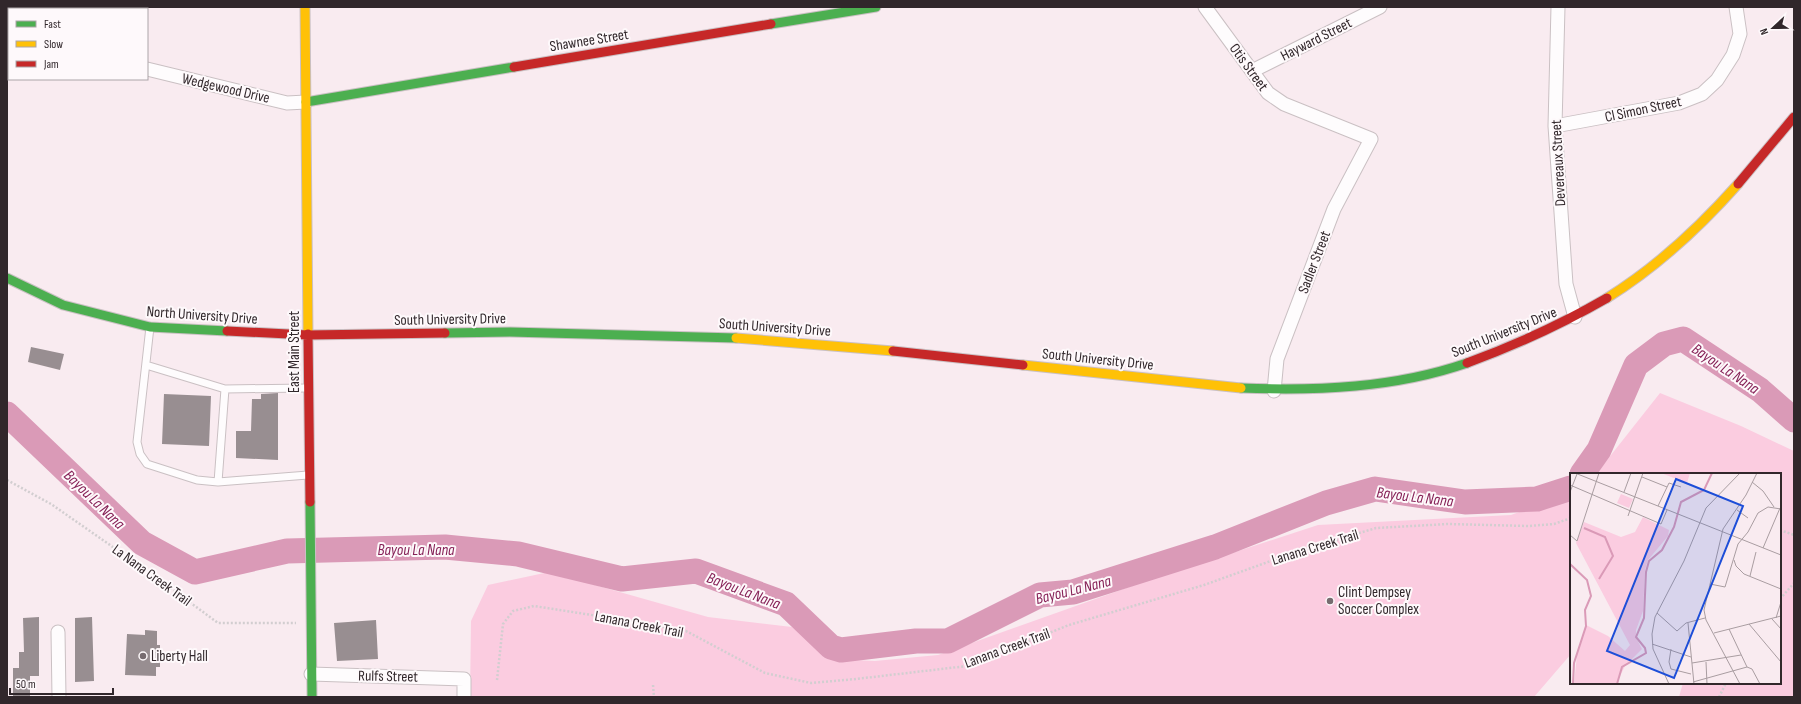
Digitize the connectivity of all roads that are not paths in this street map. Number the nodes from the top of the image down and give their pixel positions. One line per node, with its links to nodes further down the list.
1 (305, 7): 10 (main road, East Main Street)
2 (876, 7): 7 (main road, Shawnee Street)
3 (1205, 7): 9 (street, Otis Street)
4 (1380, 7): 9 (street, Hayward Street)
5 (1558, 7): 12 (street, Devereaux Street)
6 (1736, 7): 12 (street, Cl Simon Street)
7 (823, 11): 10 (main road, Shawnee Street)
8 (148, 69): 10 (street, Wedgewood Drive)
9 (1252, 71): 13 (street, Otis Street)
10 (306, 102): 17 (main road, East Main Street)
11 (1794, 117): 15 (main road, South University Drive)
12 (1555, 126): 15 (street, Devereaux Street)
13 (1371, 139): 21 (street, Sadler Street)
14 (7, 278): 16 (main road, North University Drive)
15 (1575, 317): 21 (main road, South University Drive)
16 (150, 327): 17 (main road, North University Drive); 18 (lane)
17 (308, 335): 19 (main road, East Main Street); 21 (main road, South University Drive)
18 (146, 365): 20 (lane); 23 (lane)
19 (309, 388): 20 (lane); 22 (main road, East Main Street)
20 (225, 389): 23 (lane)
21 (1274, 391)
22 (310, 475): 23 (lane); 25 (main road, East Main Street)
23 (218, 482)
24 (58, 632): 26 (street)
25 (311, 674): 27 (main road, East Main Street); 28 (street, Rulfs Street)
26 (59, 697)
27 (312, 697)
28 (464, 697)

